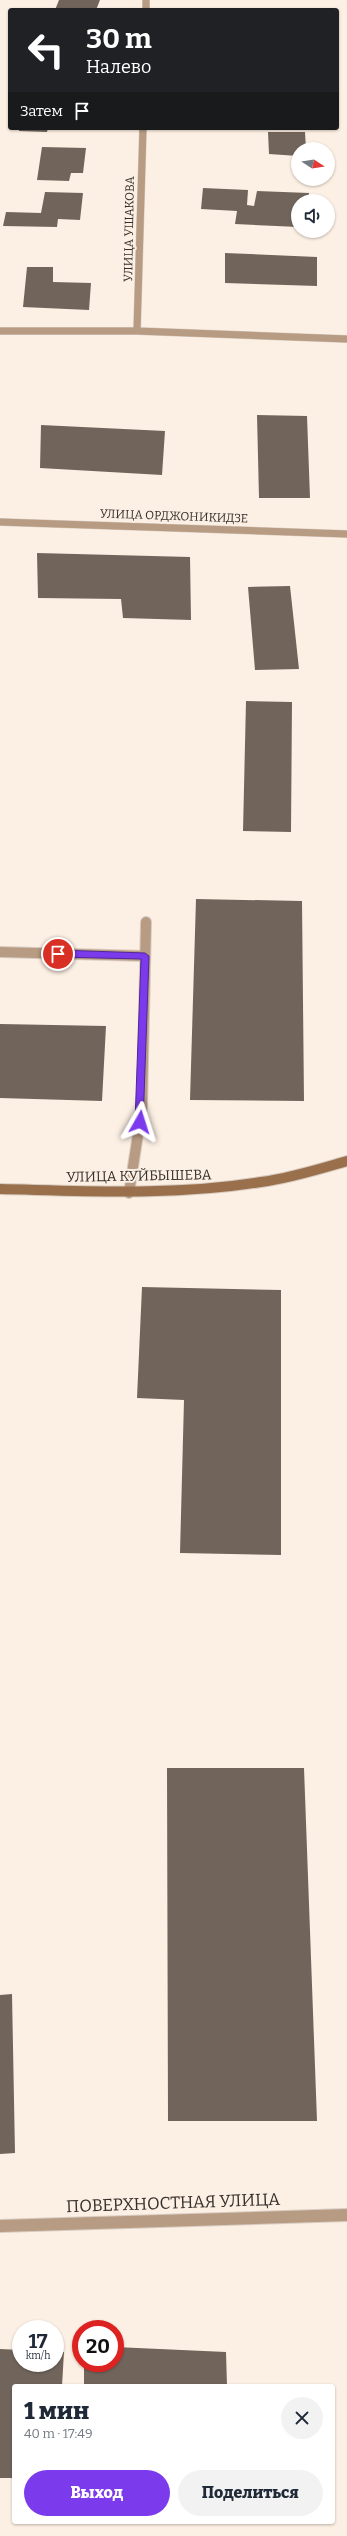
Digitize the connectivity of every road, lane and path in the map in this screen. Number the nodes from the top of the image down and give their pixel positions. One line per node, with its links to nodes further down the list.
1 (143, 130): 3 (street, УЛИЦА УШАКОВА)
2 (0, 331): 3 (street)
3 (137, 331): 4 (street)
4 (347, 339)
5 (0, 522): 6 (street, УЛИЦА ОРДЖОНИКИДЗЕ)
6 (347, 534)
7 (146, 922): 9 (street)
8 (0, 952): 9 (street)
9 (145, 956): 12 (street)
10 (347, 1161): 12 (street, УЛИЦА КУЙБЫШЕВА)
11 (0, 1189): 12 (street, УЛИЦА КУЙБЫШЕВА)
12 (129, 1193)
13 (347, 2215): 14 (street, ПОВЕРХНОСТНАЯ УЛИЦА)
14 (0, 2226)

